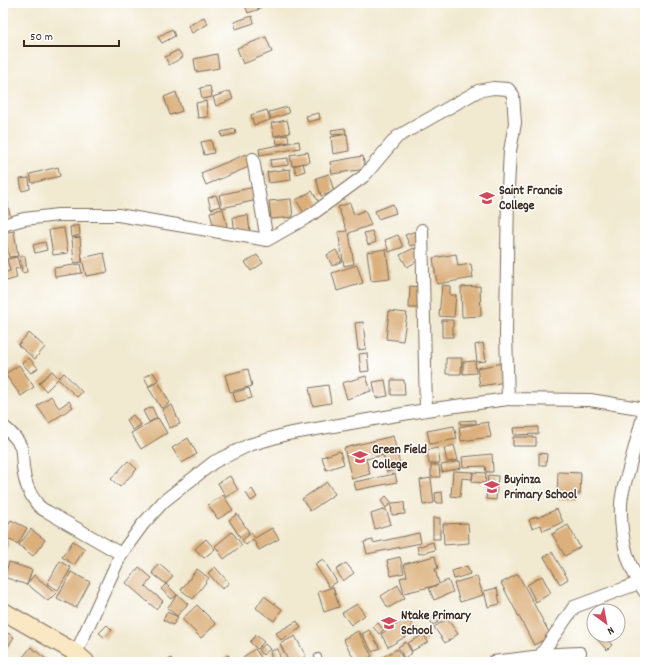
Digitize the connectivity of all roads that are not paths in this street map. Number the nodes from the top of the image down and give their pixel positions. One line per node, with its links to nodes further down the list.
1 (253, 159): 4 (street)
2 (3, 225): 4 (street)
3 (422, 230): 7 (street)
4 (267, 240): 5 (street)
5 (508, 399): 6 (street); 7 (street)
6 (645, 409): 10 (street)
7 (426, 410): 9 (street)
8 (3, 426): 9 (street)
9 (121, 554): 14 (street)
10 (642, 587): 13 (street)
11 (3, 612): 14 (main road)
12 (580, 653): 13 (street)
13 (540, 656): 15 (street)
14 (81, 658)
15 (493, 662)

